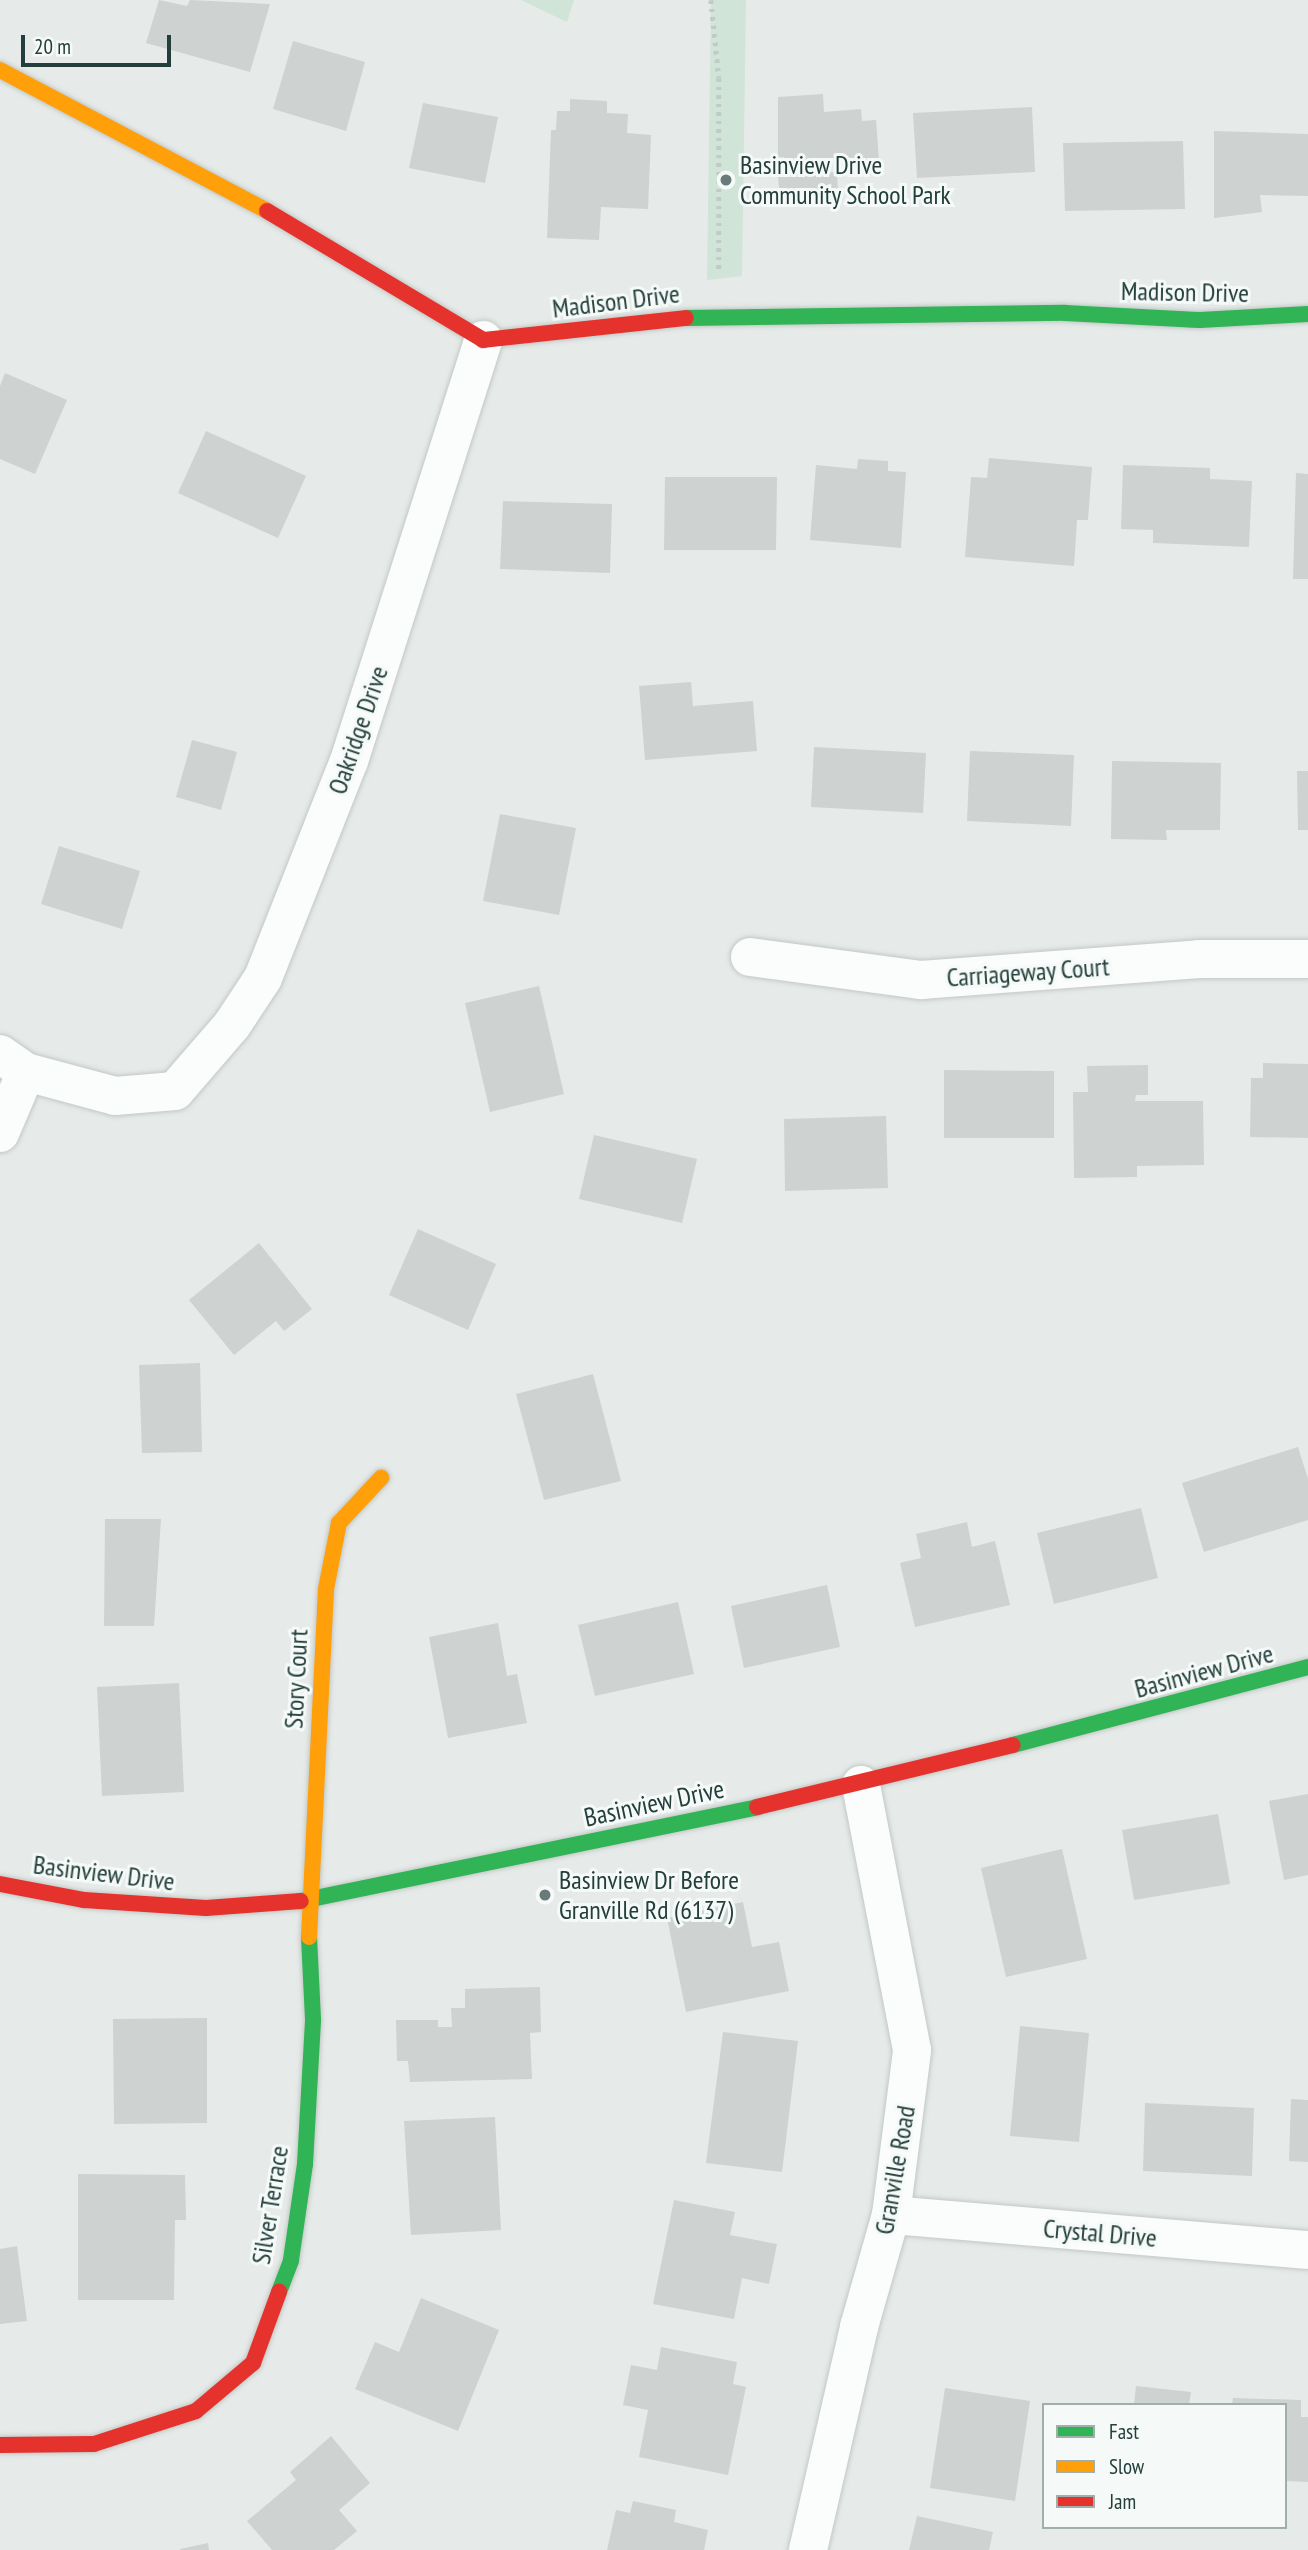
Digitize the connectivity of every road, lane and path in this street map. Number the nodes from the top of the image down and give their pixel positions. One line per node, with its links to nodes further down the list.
1 (711, 0): 3 (path)
2 (0, 70): 5 (street)
3 (718, 314): 4 (street, Madison Drive); 5 (street, Madison Drive)
4 (1308, 314)
5 (483, 340): 8 (street, Oakridge Drive)
6 (750, 957): 7 (street, Carriageway Court)
7 (1308, 959)
8 (13, 1063): 9 (street)
9 (0, 1133)
10 (381, 1478): 14 (street, Story Court)
11 (1308, 1667): 12 (street, Basinview Drive)
12 (861, 1785): 14 (street, Basinview Drive); 15 (street, Granville Road)
13 (0, 1884): 14 (street, Basinview Drive)
14 (307, 1901): 17 (street, Silver Terrace)
15 (891, 2216): 16 (street, Crystal Drive); 18 (street, Granville Road)
16 (1308, 2250)
17 (0, 2445)
18 (808, 2550)

